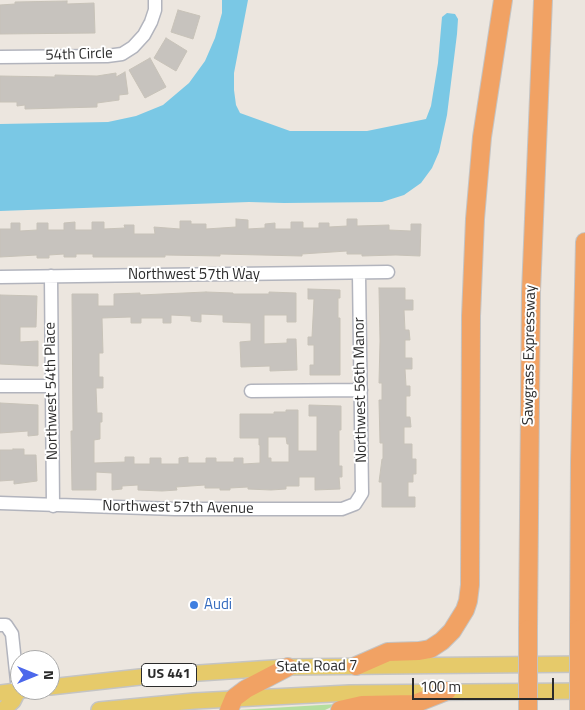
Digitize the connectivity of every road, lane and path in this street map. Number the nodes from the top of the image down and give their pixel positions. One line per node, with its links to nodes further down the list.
1 (155, 0): 4 (street, 54th Circle)
2 (503, 0): 23 (highway)
3 (543, 0): 32 (highway, Sawgrass Expressway, bridge)
4 (0, 57)
5 (585, 242): 18 (highway)
6 (388, 272): 7 (street, Northwest 57th Way)
7 (359, 274): 8 (street, Northwest 57th Way); 12 (street, Northwest 56th Manor)
8 (51, 276): 9 (street, Northwest 57th Way); 11 (street, Northwest 54th Place)
9 (0, 277)
10 (0, 386): 11 (street)
11 (52, 386): 16 (street, Northwest 54th Place)
12 (360, 390): 13 (street); 15 (street, Northwest 56th Manor)
13 (251, 391)
14 (0, 503): 16 (street, Northwest 57th Avenue)
15 (354, 504): 16 (street, Northwest 57th Avenue)
16 (53, 506)
17 (585, 527): 18 (highway)
18 (579, 562): 33 (highway, bridge)
19 (0, 625): 20 (street)
20 (15, 650)
21 (585, 664): 23 (main road, State Road 7 / US 441)
22 (288, 666): 23 (main road, State Road 7 / US 441); 24 (main road, State Road 7 / US 441); 28 (highway)
23 (356, 666)
24 (60, 686)
25 (447, 691): 26 (main road, State Road 7 / US 441); 28 (main road, State Road 7 / US 441); 31 (highway)
26 (585, 691)
27 (14, 700): 29 (main road)
28 (231, 704): 30 (main road, State Road 7 / US 441)
29 (3, 710)
30 (99, 710)
31 (340, 710)
32 (528, 710)
33 (579, 710)

